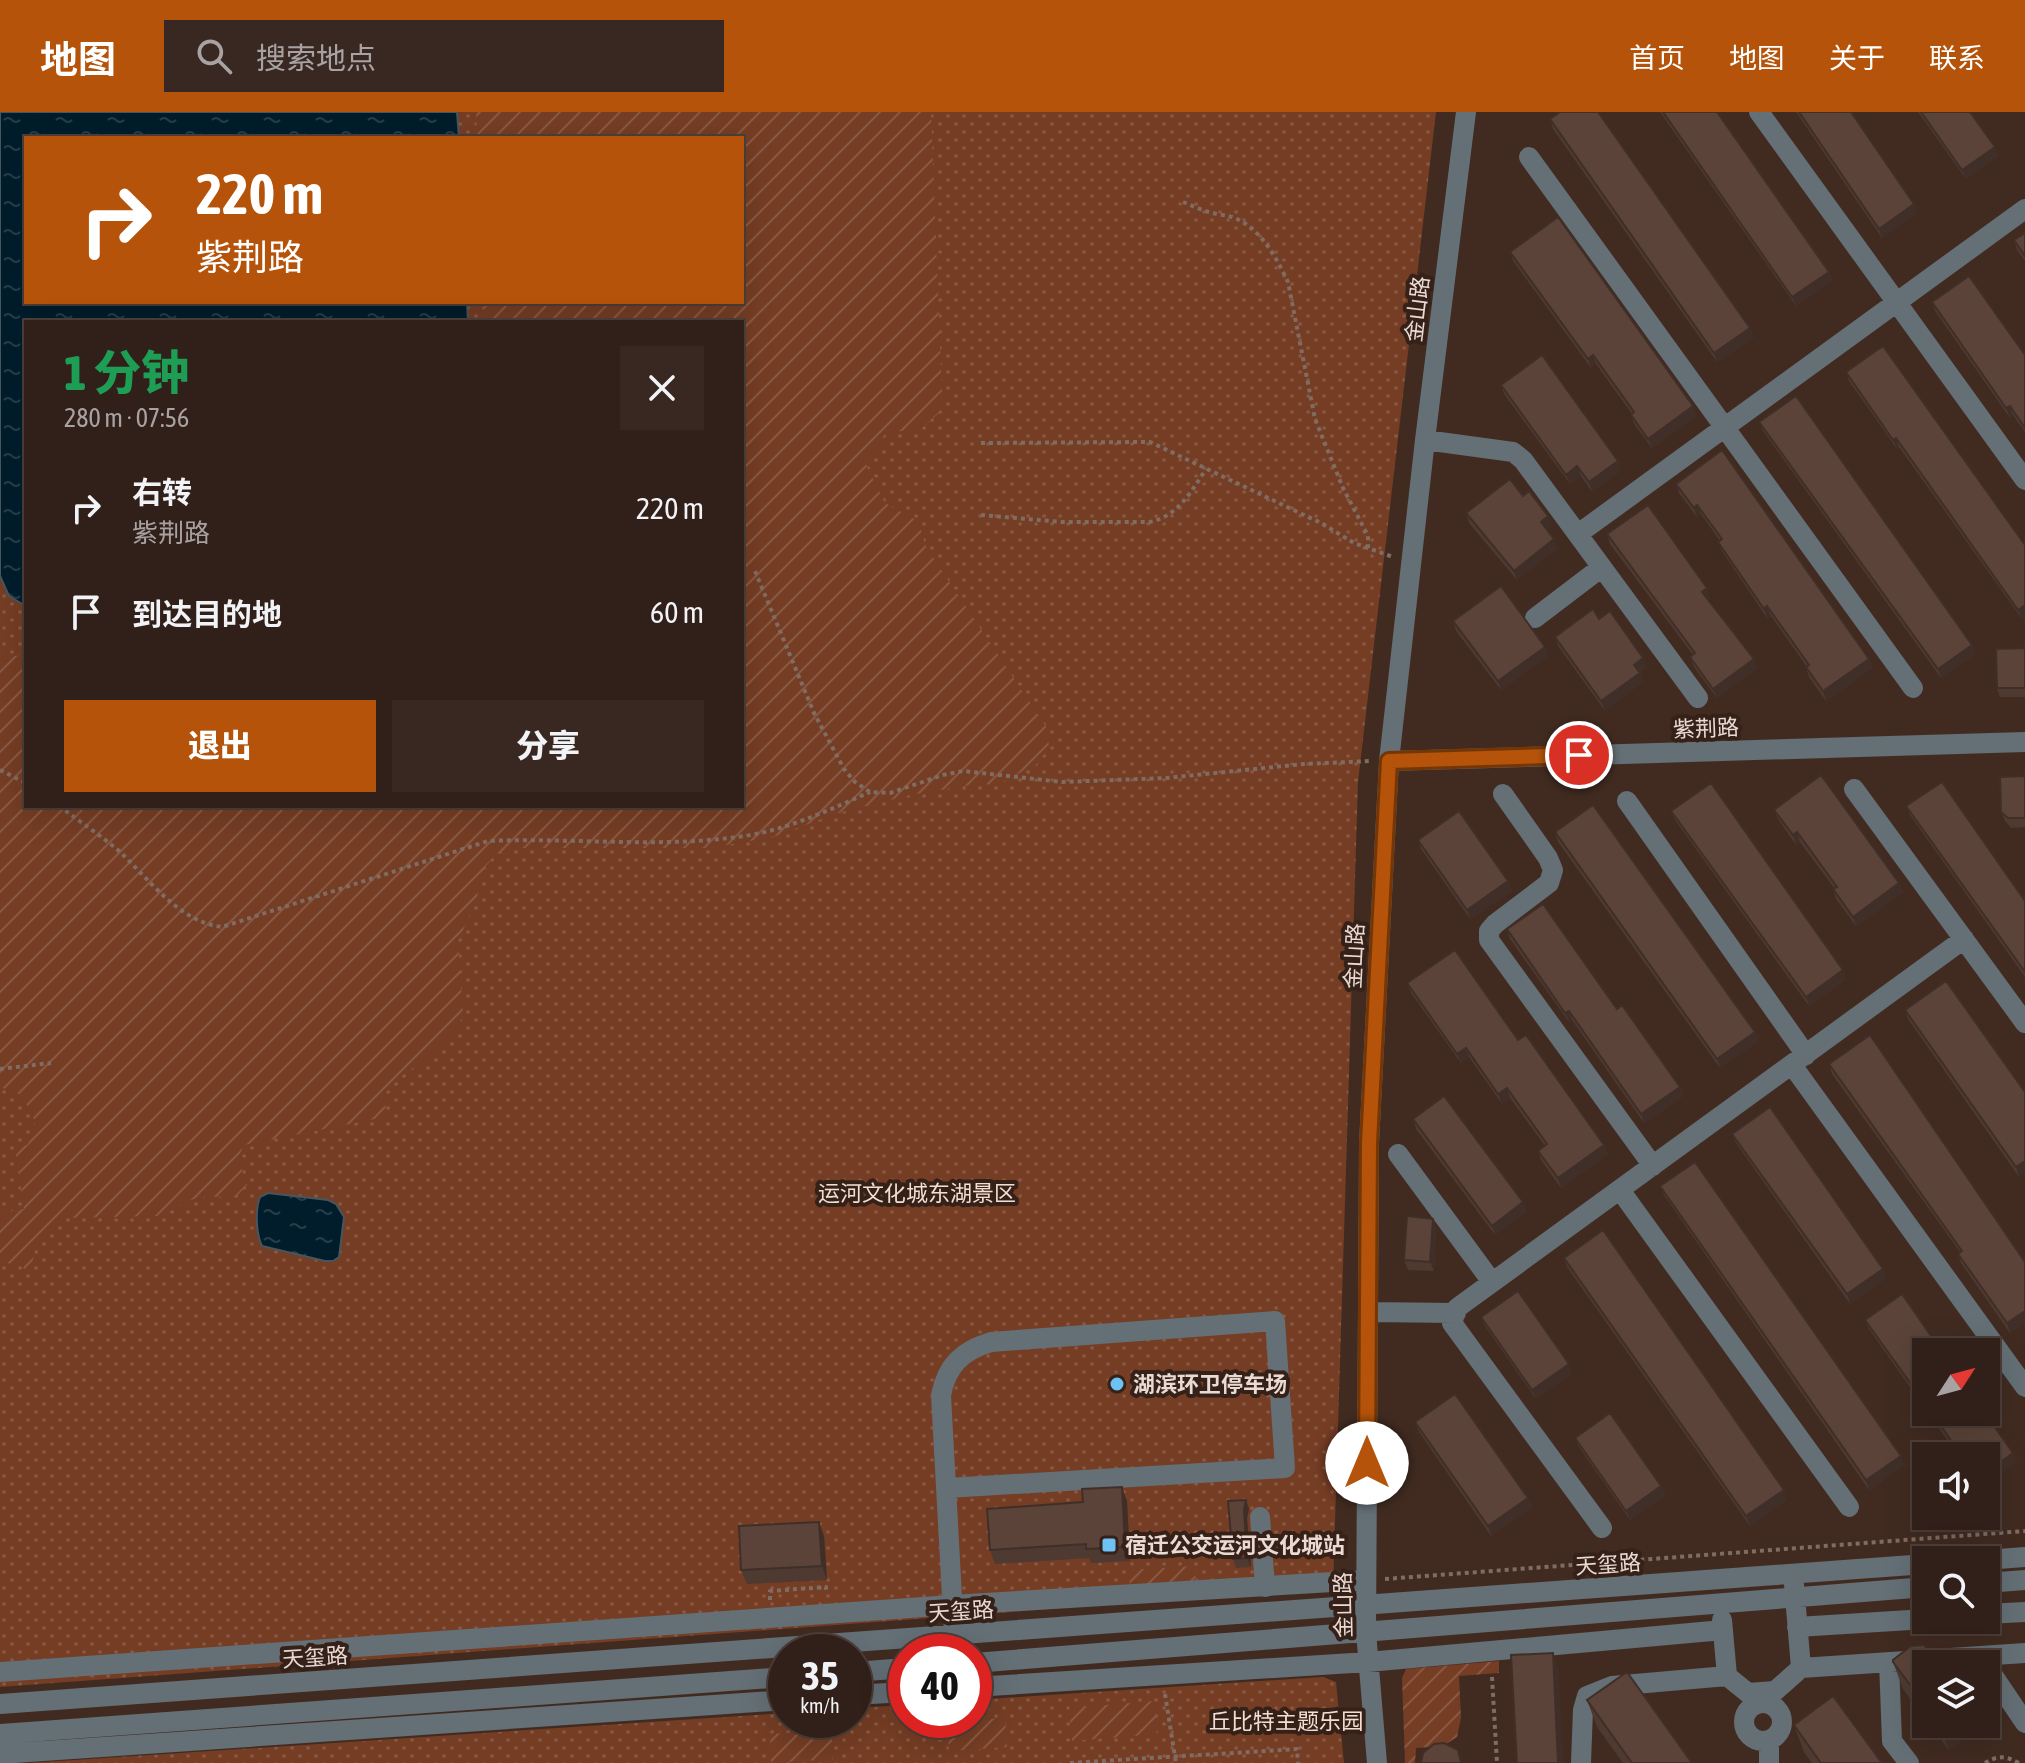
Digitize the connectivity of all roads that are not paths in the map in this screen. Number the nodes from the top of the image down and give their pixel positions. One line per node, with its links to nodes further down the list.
1 (1468, 112): 7 (street, 金山路)
2 (1759, 112): 5 (street)
3 (1529, 157): 6 (street)
4 (2025, 209): 5 (street)
5 (1897, 302): 6 (street); 8 (street)
6 (1724, 427): 9 (street); 12 (street)
7 (1425, 440): 9 (street); 15 (street, 金山路)
8 (2025, 480)
9 (1578, 534): 10 (street)
10 (1602, 567): 11 (street); 13 (street)
11 (1535, 618)
12 (1913, 688)
13 (1698, 698)
14 (2025, 742): 15 (street, 紫荆路)
15 (1389, 761): 26 (street, 金山路)
16 (1854, 789): 19 (street)
17 (1503, 794): 23 (street)
18 (1627, 801): 21 (street)
19 (1964, 939): 20 (street); 21 (street)
20 (2025, 1023)
21 (1799, 1060): 23 (street); 28 (street)
22 (1398, 1154): 25 (street)
23 (1653, 1166): 24 (street)
24 (1620, 1190): 25 (street); 30 (street)
25 (1492, 1282): 27 (street)
26 (1368, 1312): 27 (street); 37 (street, 金山路)
27 (1456, 1313): 32 (street)
28 (2025, 1387)
29 (947, 1488): 29 (street); 45 (street)
30 (1849, 1507)
31 (1260, 1517): 41 (street)
32 (1602, 1528)
33 (2025, 1557): 34 (street)
34 (2000, 1559)
35 (1912, 1565): 36 (street, 天玺路)
36 (1793, 1575): 38 (street, 天玺路); 43 (street)
37 (1366, 1580): 41 (street); 46 (street, 金山路)
38 (1719, 1580): 44 (street); 46 (street, 天玺路)
39 (2025, 1580): 40 (street)
40 (2000, 1582)
41 (1265, 1587): 45 (street)
42 (1912, 1588): 43 (street)
43 (1794, 1597): 44 (street); 50 (street)
44 (1721, 1603): 53 (street); 54 (street)
45 (952, 1605): 51 (street); 55 (street)
46 (1366, 1607): 52 (street, 天玺路); 54 (street, 金山路)
47 (2025, 1612): 48 (street)
48 (2000, 1613)
49 (1912, 1620): 50 (street)
50 (1797, 1627): 66 (street)
51 (635, 1628): 61 (street); 67 (street)
52 (1051, 1629): 56 (street, 天玺路); 59 (street)
53 (1723, 1630): 63 (street); 68 (street)
54 (1366, 1632): 59 (street); 63 (street, 金山路)
55 (953, 1634)
56 (992, 1638)
57 (888, 1647): 61 (street, 天玺路)
58 (2025, 1653): 60 (street)
59 (1054, 1657): 62 (street); 70 (street)
60 (2000, 1658)
61 (637, 1659): 73 (street); 76 (street, 天玺路)
62 (992, 1662)
63 (1368, 1662): 70 (street); 82 (street, 金山路)
64 (1889, 1662): 65 (street); 66 (street); 85 (street)
65 (1912, 1662)
66 (1801, 1668): 74 (street)
67 (0, 1672)
68 (1727, 1676): 74 (street); 83 (street)
69 (768, 1678): 73 (street)
70 (1056, 1681): 71 (street)
71 (992, 1686)
72 (2000, 1686): 78 (street)
73 (640, 1687): 77 (street); 79 (street)
74 (1762, 1697): 80 (street); 80 (street)
75 (768, 1701): 77 (street)
76 (0, 1704)
77 (642, 1710): 81 (street)
78 (2025, 1723)
79 (0, 1734)
80 (1769, 1740): 84 (street)
81 (0, 1754)
82 (1377, 1763)
83 (1581, 1763)
84 (1769, 1763)
85 (1909, 1763)

